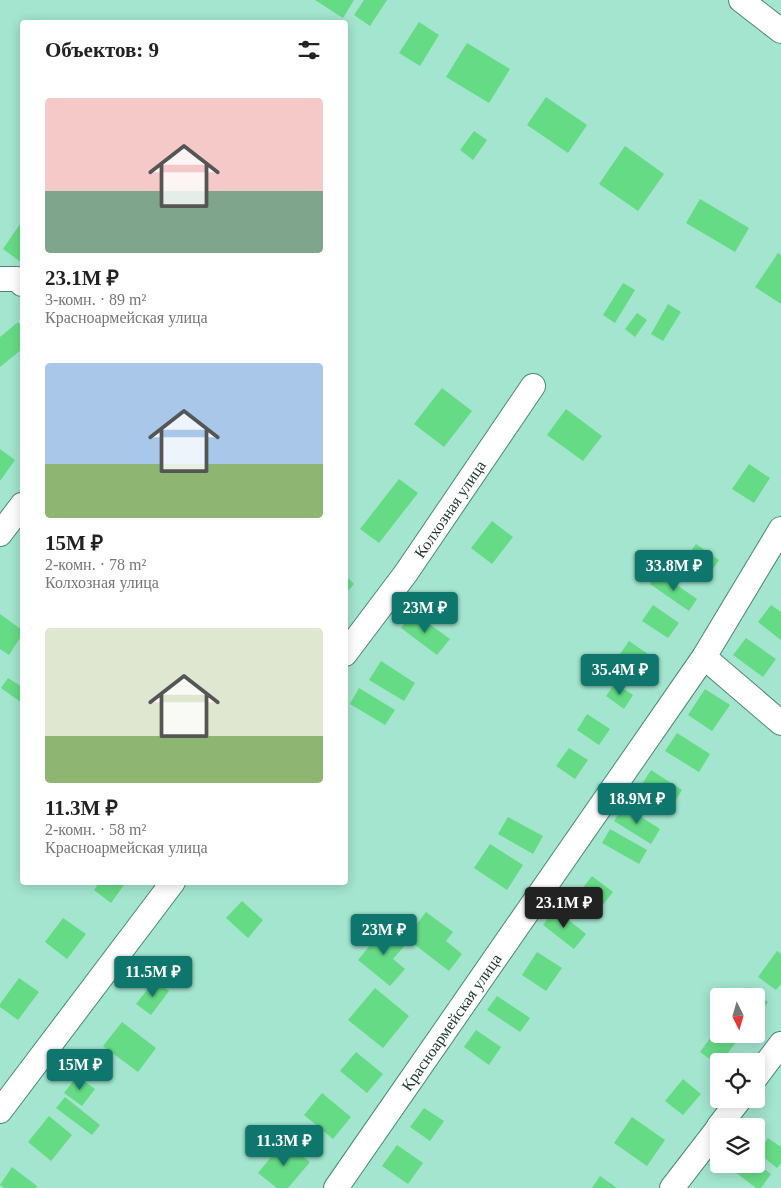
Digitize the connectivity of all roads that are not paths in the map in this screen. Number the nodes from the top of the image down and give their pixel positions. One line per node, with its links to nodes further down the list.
1 (741, 0): 2 (street)
2 (781, 31)
3 (0, 279): 4 (street)
4 (20, 282)
5 (533, 386): 9 (street, Колхозная улица)
6 (20, 507): 8 (street)
7 (781, 529): 10 (street, Красноармейская улица)
8 (0, 534)
9 (348, 650)
10 (704, 657): 11 (street); 19 (street, Красноармейская улица)
11 (781, 723)
12 (171, 885): 16 (street)
13 (781, 1044): 14 (street)
14 (765, 1065)
15 (733, 1108): 17 (street)
16 (0, 1111)
17 (725, 1118)
18 (710, 1138): 20 (street)
19 (336, 1188)
20 (672, 1188)

